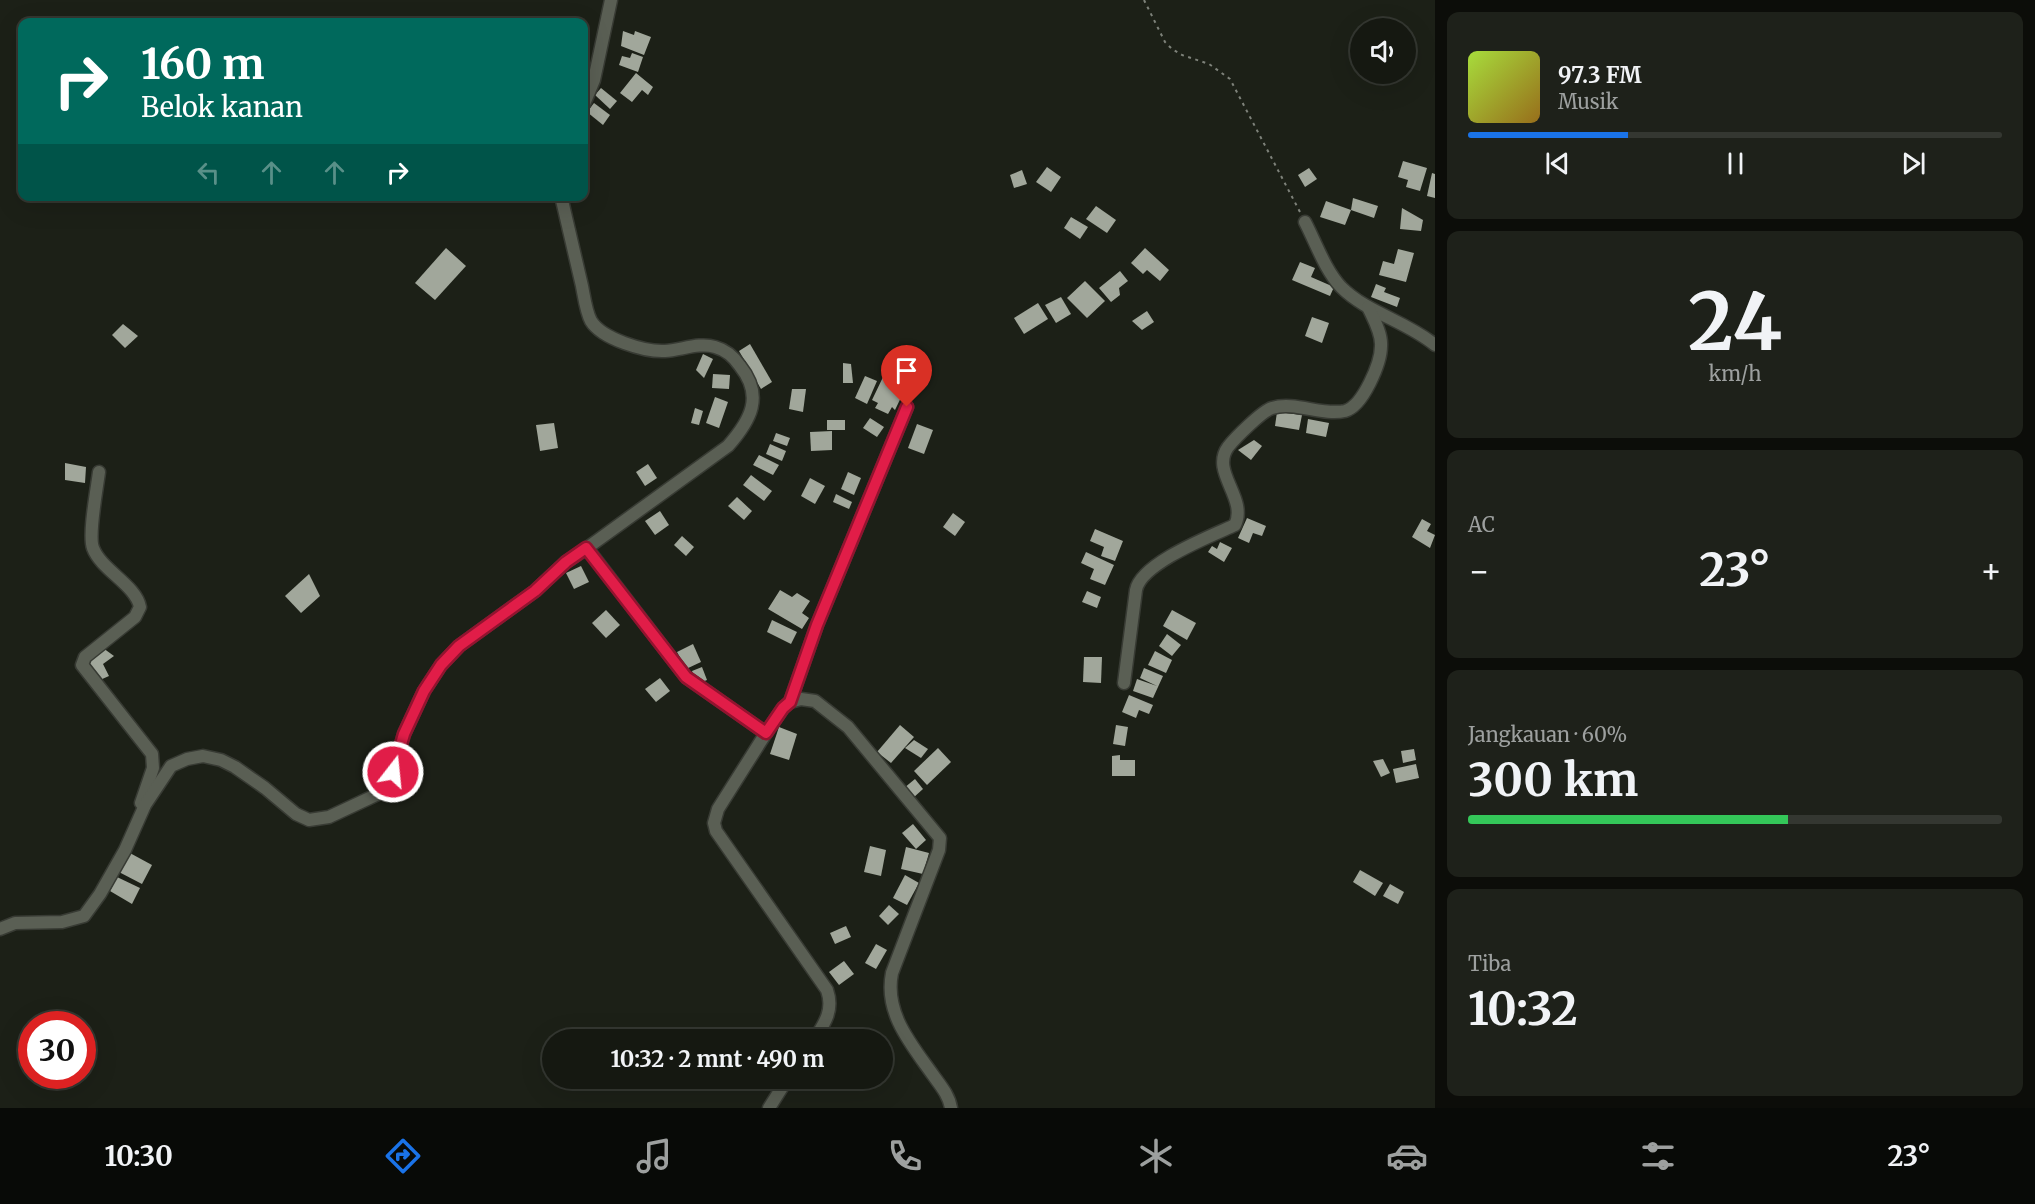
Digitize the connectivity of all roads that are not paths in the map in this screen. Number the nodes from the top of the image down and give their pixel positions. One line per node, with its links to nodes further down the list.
1 (611, 0): 2 (street)
2 (588, 94)
3 (562, 201): 9 (street)
4 (1305, 222): 5 (street)
5 (1368, 307): 6 (street); 10 (street)
6 (1435, 345)
7 (907, 407): 11 (street)
8 (99, 472): 13 (street)
9 (586, 548): 12 (street); 13 (street)
10 (1124, 683)
11 (790, 702): 12 (street); 18 (street)
12 (766, 733): 15 (street)
13 (120, 857): 14 (street)
14 (0, 929)
15 (820, 1029)
16 (781, 1089): 17 (street)
17 (769, 1108)
18 (951, 1108)

